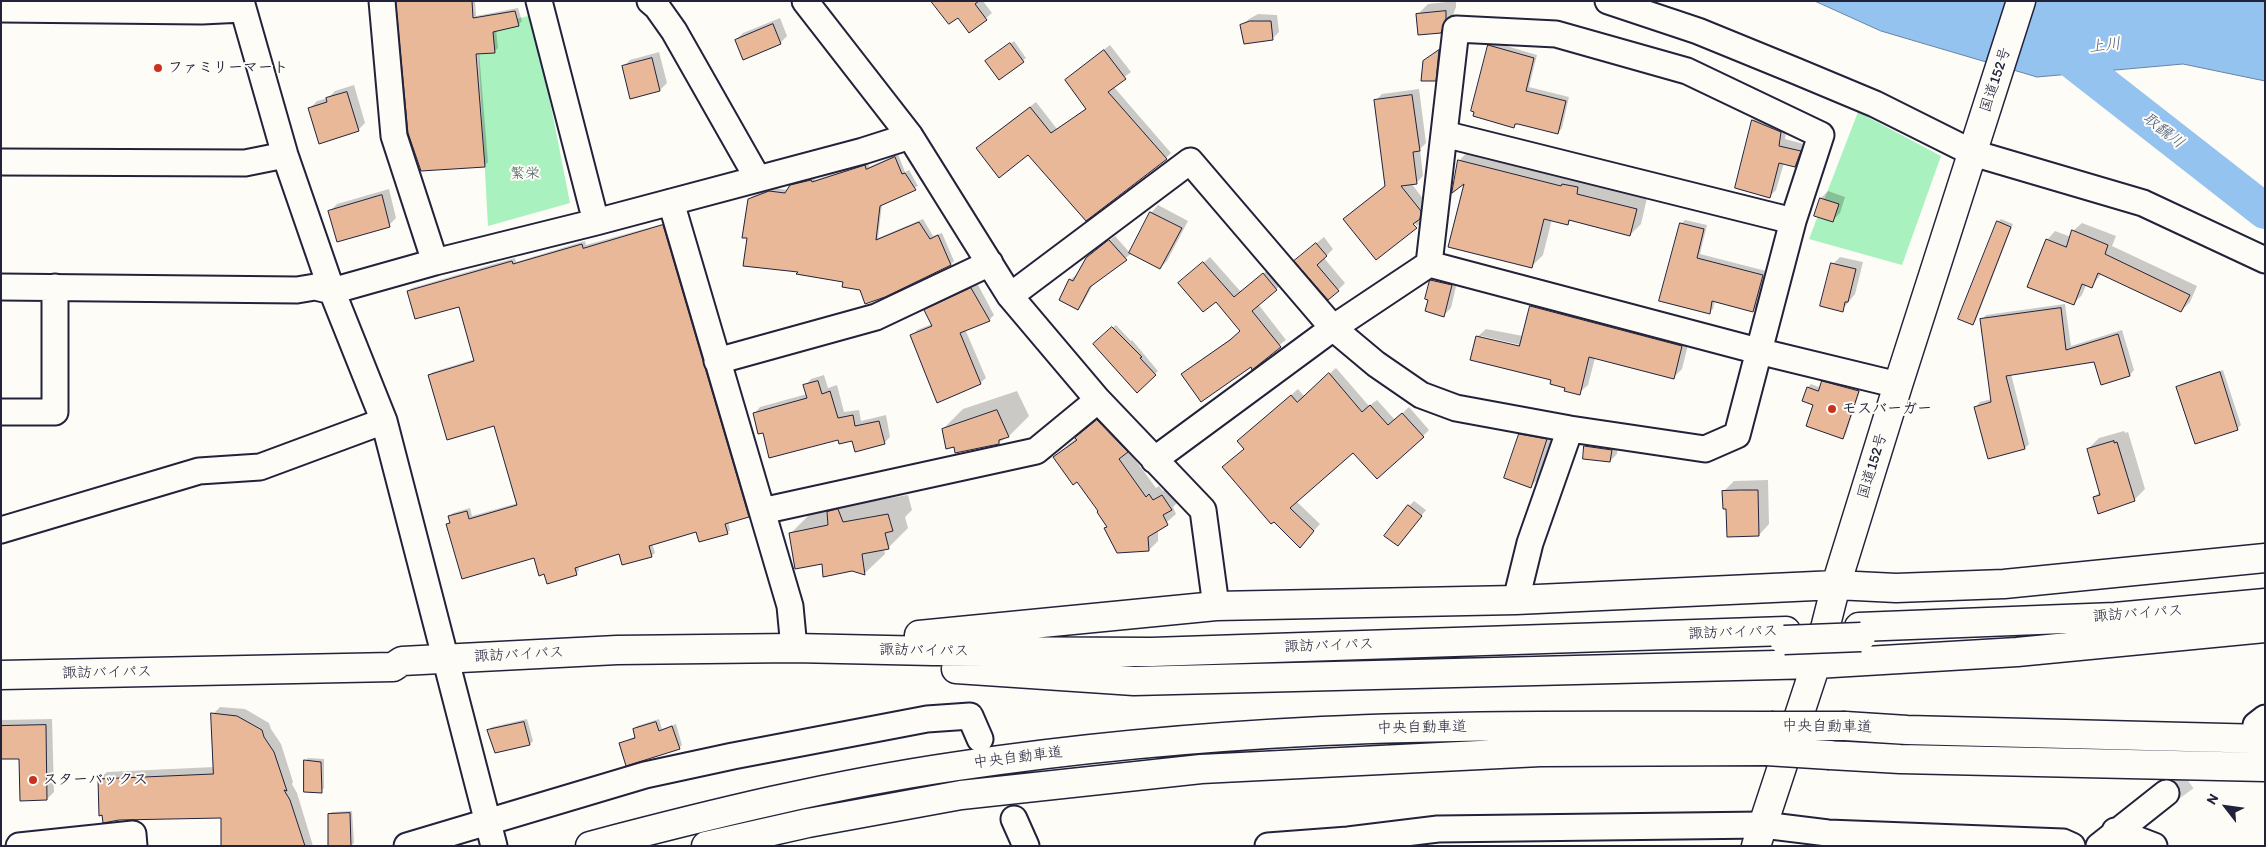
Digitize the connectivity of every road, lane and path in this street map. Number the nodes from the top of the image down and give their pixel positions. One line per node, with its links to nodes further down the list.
1 (382, 1): 20 (street)
2 (539, 1): 18 (street)
3 (650, 1): 15 (street)
4 (805, 1): 11 (street)
5 (1608, 1): 12 (street)
6 (2021, 1): 12 (highway, 国道152号)
7 (242, 5): 8 (street); 13 (street)
8 (76, 6): 9 (street)
9 (1, 9)
10 (1444, 134): 17 (street); 17 (street); 22 (street)
11 (910, 136): 15 (street); 21 (street)
12 (1974, 148): 19 (street); 30 (highway, 国道152号)
13 (285, 155): 14 (street); 25 (street)
14 (1, 162)
15 (758, 178): 16 (street)
16 (671, 202): 18 (street); 29 (street)
17 (1794, 221): 28 (street)
18 (596, 222): 20 (street)
19 (2265, 260)
20 (435, 262): 25 (street)
21 (990, 263): 26 (street); 29 (street)
22 (1429, 264): 27 (street); 28 (street)
23 (1, 287): 24 (street)
24 (55, 287): 25 (street); 32 (street)
25 (332, 290): 33 (street)
26 (1010, 296): 27 (street); 31 (street)
27 (1333, 328): 34 (street); 35 (street)
28 (1758, 351): 30 (street); 34 (street)
29 (718, 361): 36 (street)
30 (1898, 385): 39 (highway, 国道152号)
31 (1098, 400): 35 (street); 36 (street)
32 (1, 412)
33 (384, 421): 37 (street); 50 (street)
34 (1570, 429): 40 (street)
35 (1154, 460): 42 (street)
36 (762, 512): 47 (street)
37 (1, 530)
38 (2265, 558): 39 (highway)
39 (1836, 585): 40 (highway); 49 (highway, 国道152号)
40 (1516, 600): 42 (highway)
41 (2265, 603): 45 (highway, 諏訪バイパス)
42 (1216, 606): 47 (highway)
43 (2265, 612): 45 (highway, 諏訪バイパス)
44 (2265, 628): 49 (highway)
45 (1860, 632): 46 (highway, 諏訪バイパス, bridge)
46 (1785, 635): 47 (highway, 諏訪バイパス); 48 (highway, 諏訪バイパス)
47 (805, 648): 50 (highway, 諏訪バイパス)
48 (876, 661): 49 (highway); 50 (highway, 諏訪バイパス)
49 (1816, 664): 59 (highway, 国道152号)
50 (446, 667): 51 (highway, 諏訪バイパス); 58 (street)
51 (1, 675)
52 (2262, 728): 53 (highway, 中央自動車道, bridge)
53 (1769, 738): 55 (highway, 中央自動車道, bridge); 66 (highway, 中央自動車道); 67 (highway, 中央自動車道)
54 (980, 740): 58 (street)
55 (2265, 767)
56 (2166, 794): 61 (street)
57 (1014, 819): 68 (street)
58 (492, 834): 65 (street)
59 (1760, 835): 60 (street); 62 (street)
60 (1442, 837): 69 (street)
61 (2107, 838): 71 (street)
62 (1833, 839): 70 (street)
63 (19, 846): 64 (street)
64 (134, 846)
65 (407, 846)
66 (590, 846)
67 (706, 846)
68 (1026, 846)
69 (1268, 846)
70 (2072, 846)
71 (2154, 846)

